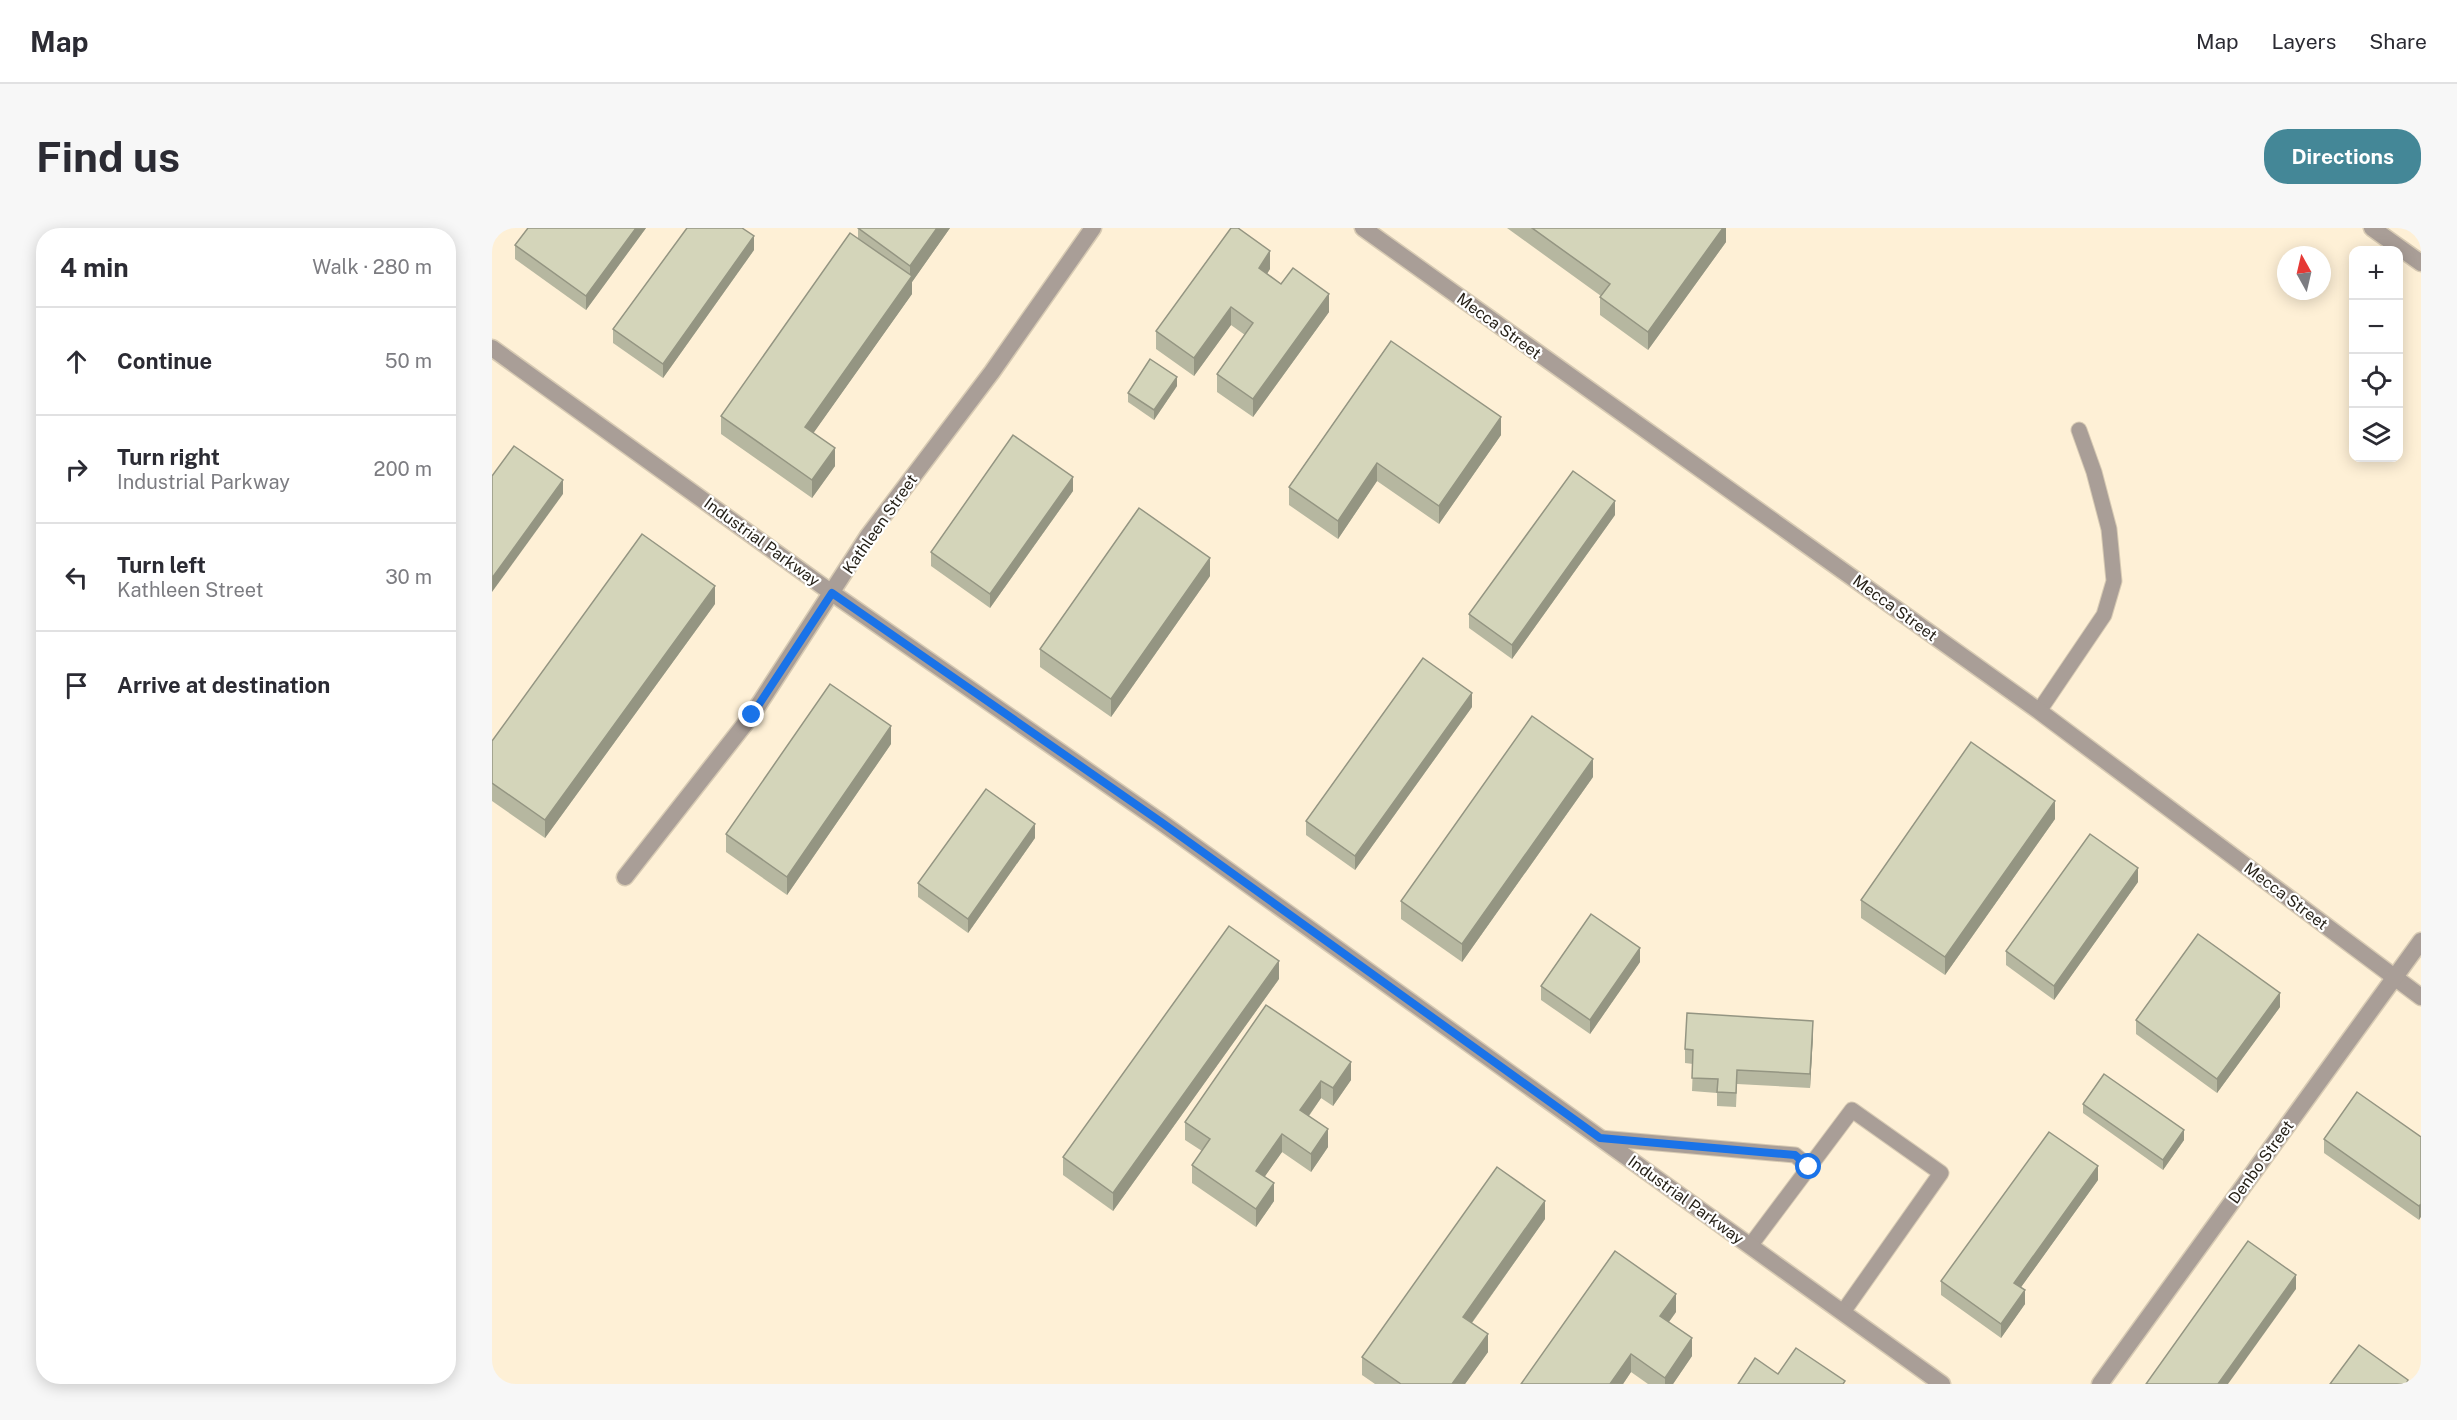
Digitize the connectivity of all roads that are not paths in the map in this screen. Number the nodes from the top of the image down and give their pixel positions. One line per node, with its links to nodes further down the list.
1 (1093, 228): 7 (street, Kathleen Street)
2 (1363, 228): 8 (street, Mecca Street)
3 (2372, 228): 4 (street)
4 (2421, 263)
5 (492, 348): 7 (street, Industrial Parkway)
6 (2079, 430): 8 (lane)
7 (832, 593): 9 (street, Kathleen Street); 13 (street, Industrial Parkway)
8 (2039, 711): 11 (street, Mecca Street)
9 (625, 877)
10 (2421, 941): 11 (street, Denbo Street)
11 (2395, 978): 12 (street, Mecca Street); 18 (street, Denbo Street)
12 (2421, 997)
13 (1600, 1138): 14 (lane); 15 (street, Industrial Parkway)
14 (1809, 1167): 15 (lane); 16 (lane)
15 (1750, 1246): 16 (street, Industrial Parkway)
16 (1842, 1312): 17 (street, Industrial Parkway)
17 (1942, 1384)
18 (2100, 1384)

